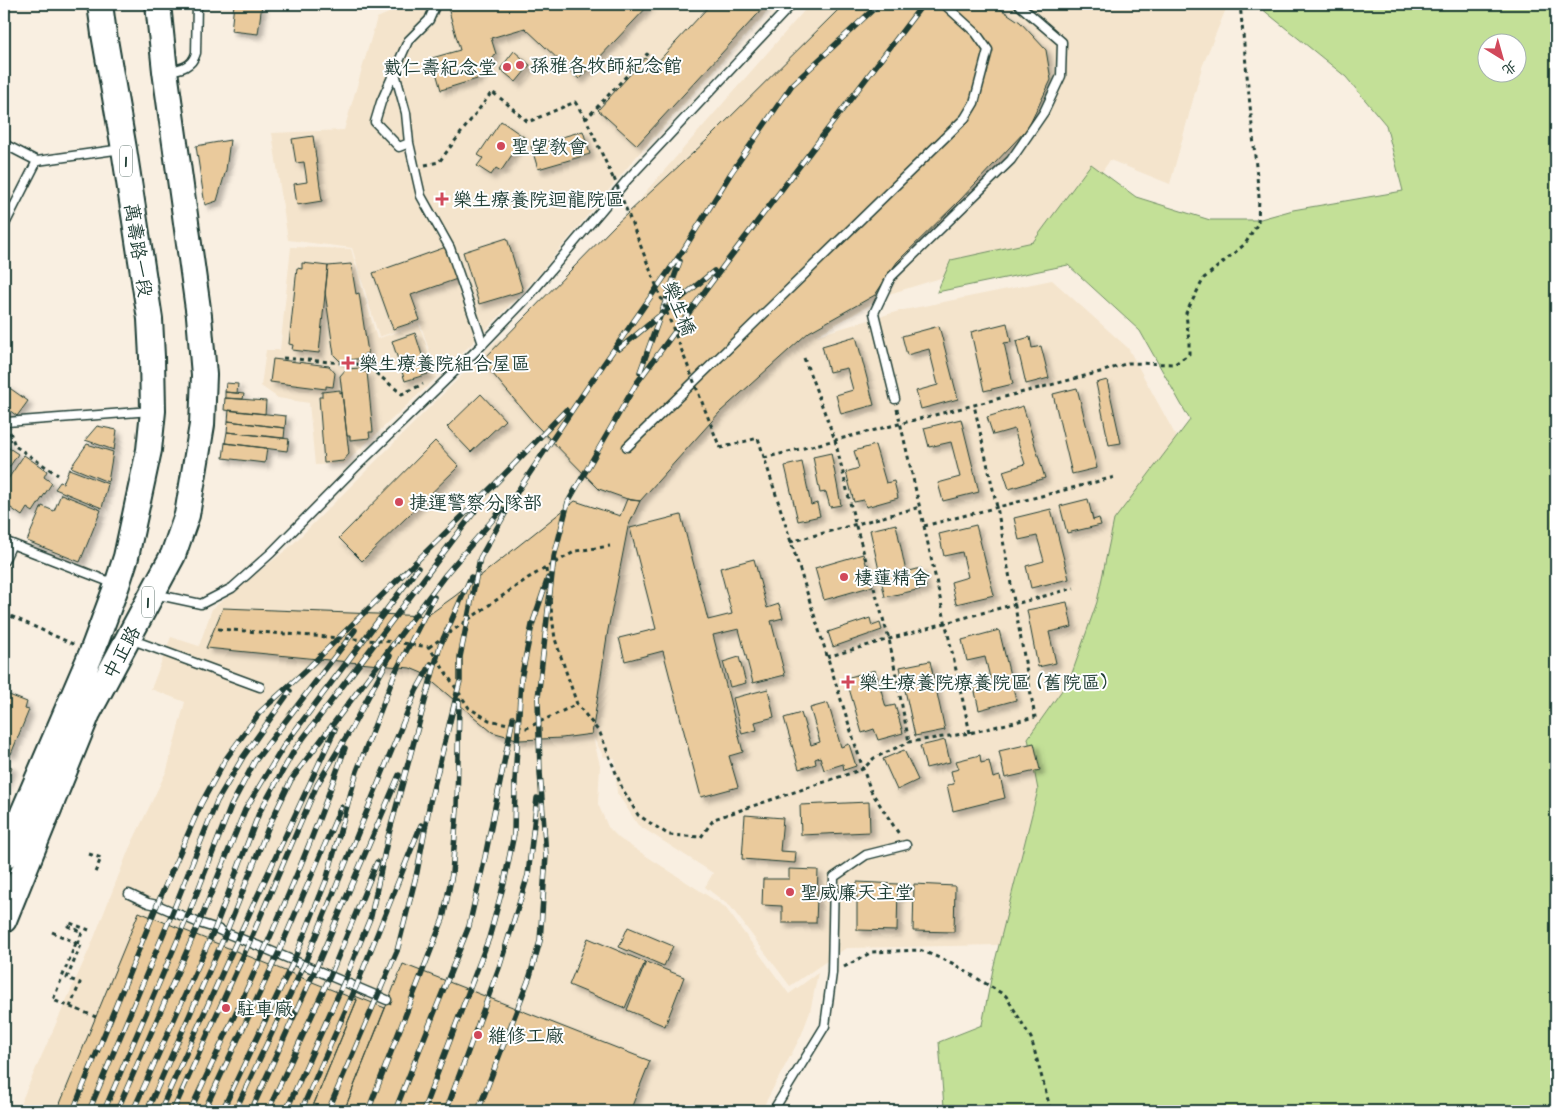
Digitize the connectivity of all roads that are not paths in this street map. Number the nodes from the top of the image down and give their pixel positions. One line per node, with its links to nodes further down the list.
1 (100, 4): 12 (main road, 萬壽路一段 / 1)
2 (158, 4): 8 (main road, 1)
3 (197, 4): 8 (lane)
4 (436, 4): 9 (lane)
5 (792, 4): 16 (lane)
6 (944, 4): 20 (lane)
7 (1018, 4): 17 (lane)
8 (165, 72): 24 (main road, 中正路 / 1)
9 (395, 73): 10 (lane); 10 (lane)
10 (409, 143): 16 (lane)
11 (4, 144): 13 (lane)
12 (124, 149): 13 (lane); 15 (main road, 萬壽路一段 / 1)
13 (37, 161): 14 (lane)
14 (4, 226)
15 (150, 319): 18 (main road, 中正路 / 1)
16 (483, 344): 24 (lane)
17 (895, 398)
18 (152, 411): 19 (lane); 23 (main road, 中正路 / 1)
19 (5, 421)
20 (627, 447)
21 (8, 543): 22 (lane); 23 (lane)
22 (4, 561)
23 (117, 585): 24 (main road); 28 (main road, 中正路 / 1)
24 (152, 594): 25 (main road, 中正路 / 1)
25 (128, 638): 26 (lane); 30 (main road, 中正路 / 1)
26 (260, 687)
27 (906, 845): 32 (lane)
28 (4, 857)
29 (129, 894): 31 (lane)
30 (4, 920)
31 (387, 1000)
32 (773, 1111)

